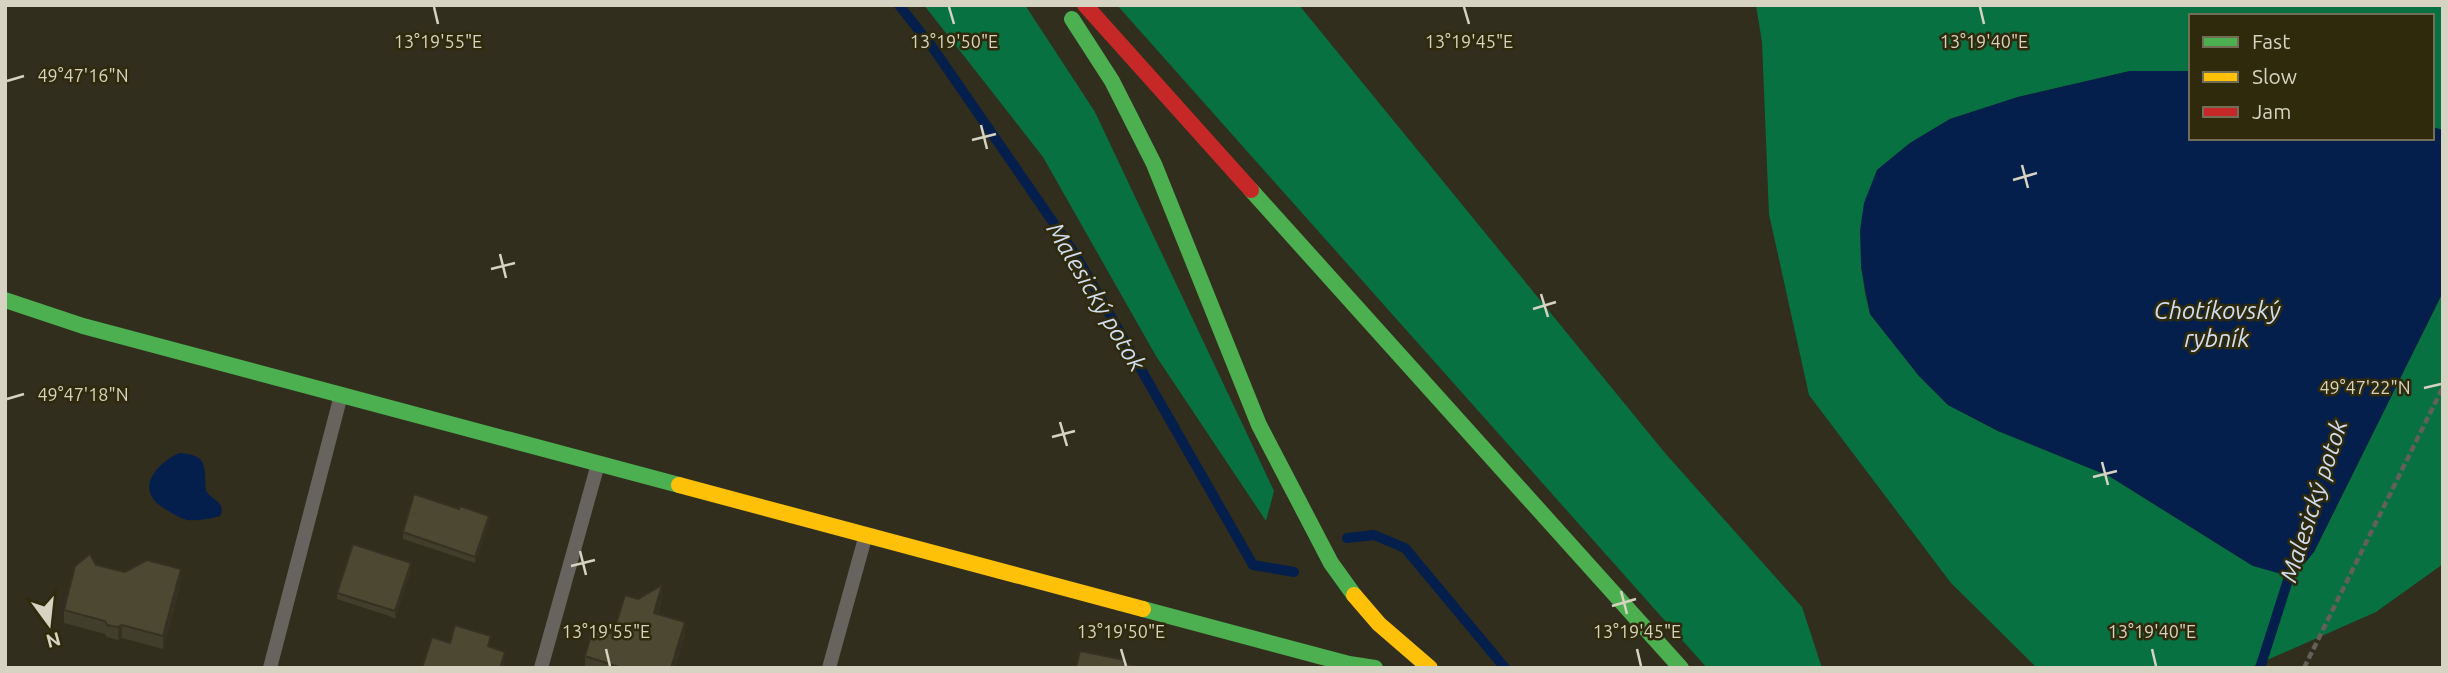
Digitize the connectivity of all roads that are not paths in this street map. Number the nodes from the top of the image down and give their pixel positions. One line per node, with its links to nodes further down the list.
1 (1064, 5): 11 (main road)
2 (1085, 5): 12 (main road)
3 (5, 300): 4 (main road)
4 (341, 395): 5 (main road); 7 (lane)
5 (598, 464): 6 (main road); 8 (lane)
6 (865, 536): 9 (lane); 10 (main road)
7 (270, 668)
8 (541, 668)
9 (829, 668)
10 (1376, 668)
11 (1430, 668)
12 (1681, 668)

